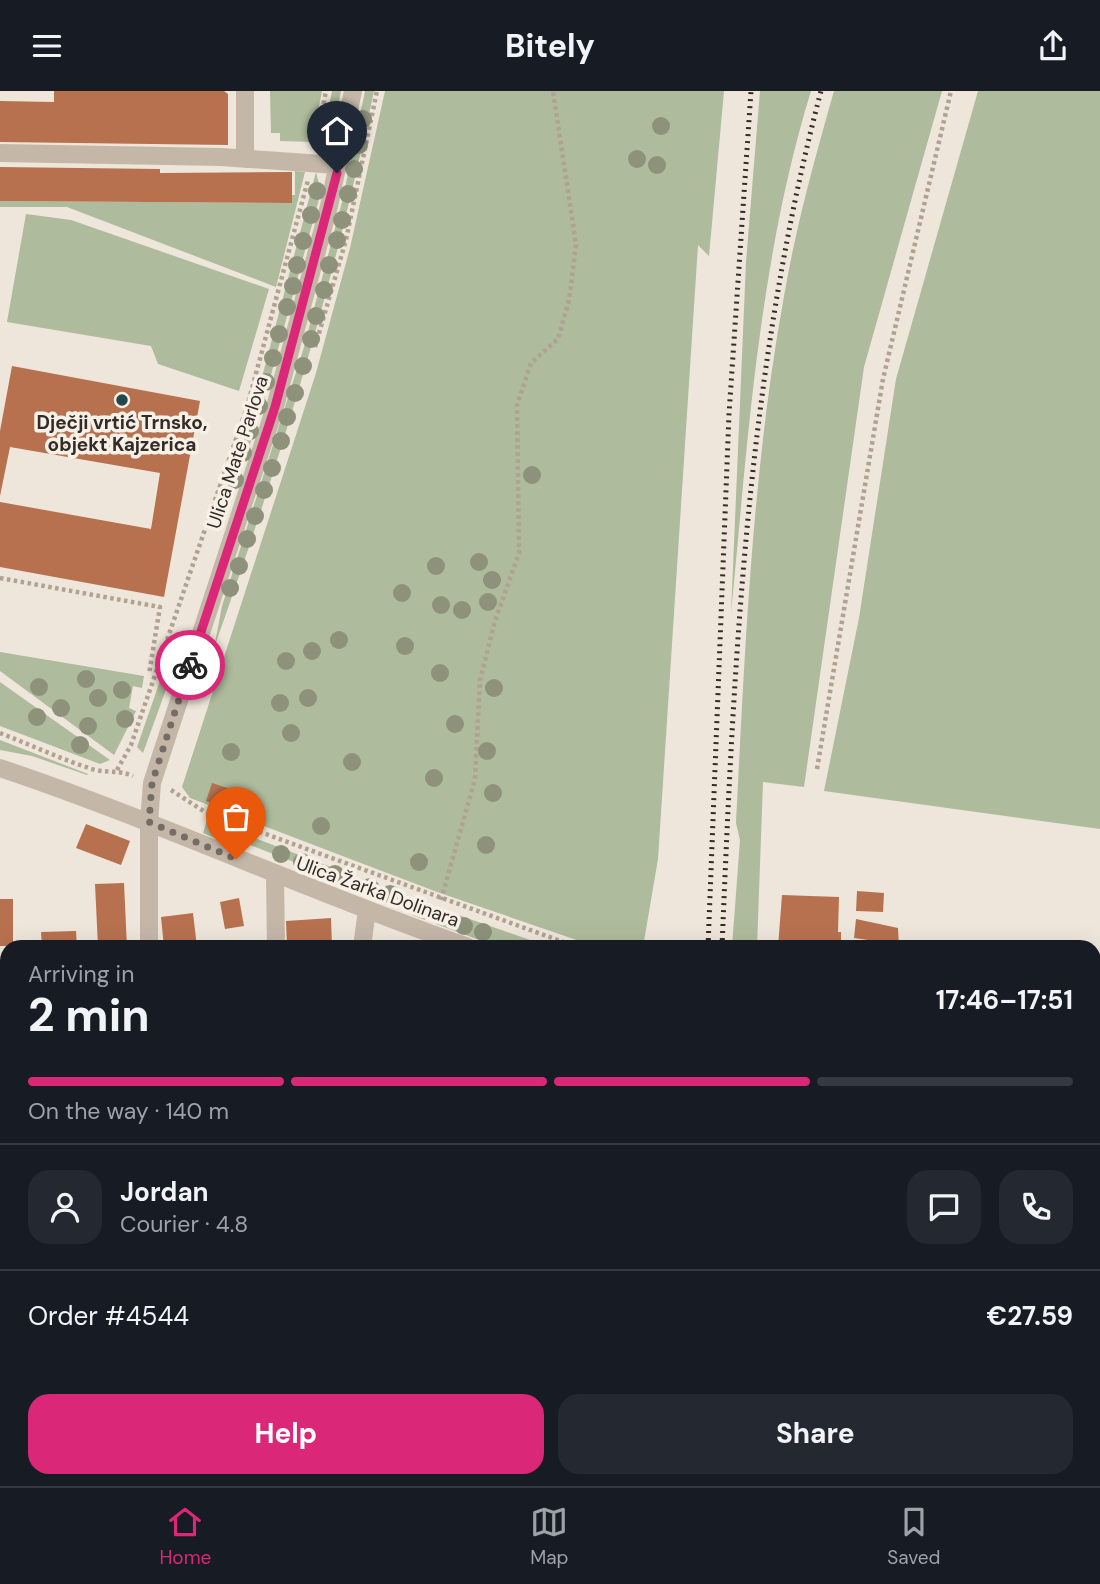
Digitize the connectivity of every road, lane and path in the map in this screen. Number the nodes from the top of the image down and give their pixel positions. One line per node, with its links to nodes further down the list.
1 (245, 91): 8 (street)
2 (326, 91): 7 (path)
3 (353, 91): 9 (street, Ulica Mate Parlova)
4 (553, 91): 23 (path)
5 (951, 91): 17 (path)
6 (0, 153): 8 (street)
7 (314, 153)
8 (245, 159): 9 (street)
9 (338, 165): 21 (street, Ulica Mate Parlova)
10 (310, 169): 18 (path)
11 (0, 578): 13 (path)
12 (145, 642): 13 (path)
13 (154, 643): 14 (path)
14 (149, 674)
15 (0, 733): 18 (path)
16 (0, 768): 21 (street, Ulica Žarka Dolinara)
17 (817, 769)
18 (117, 770): 19 (path)
19 (128, 774)
20 (174, 792): 23 (path)
21 (149, 822): 22 (street, Ulica Žarka Dolinara); 25 (street, Ulica Mate Parlova)
22 (275, 876): 24 (street, Ulica Žarka Dolinara); 26 (street)
23 (441, 899): 29 (path)
24 (367, 910): 27 (street); 28 (street, Ulica Žarka Dolinara)
25 (149, 940)
26 (276, 940)
27 (363, 940)
28 (449, 940)
29 (557, 940)

